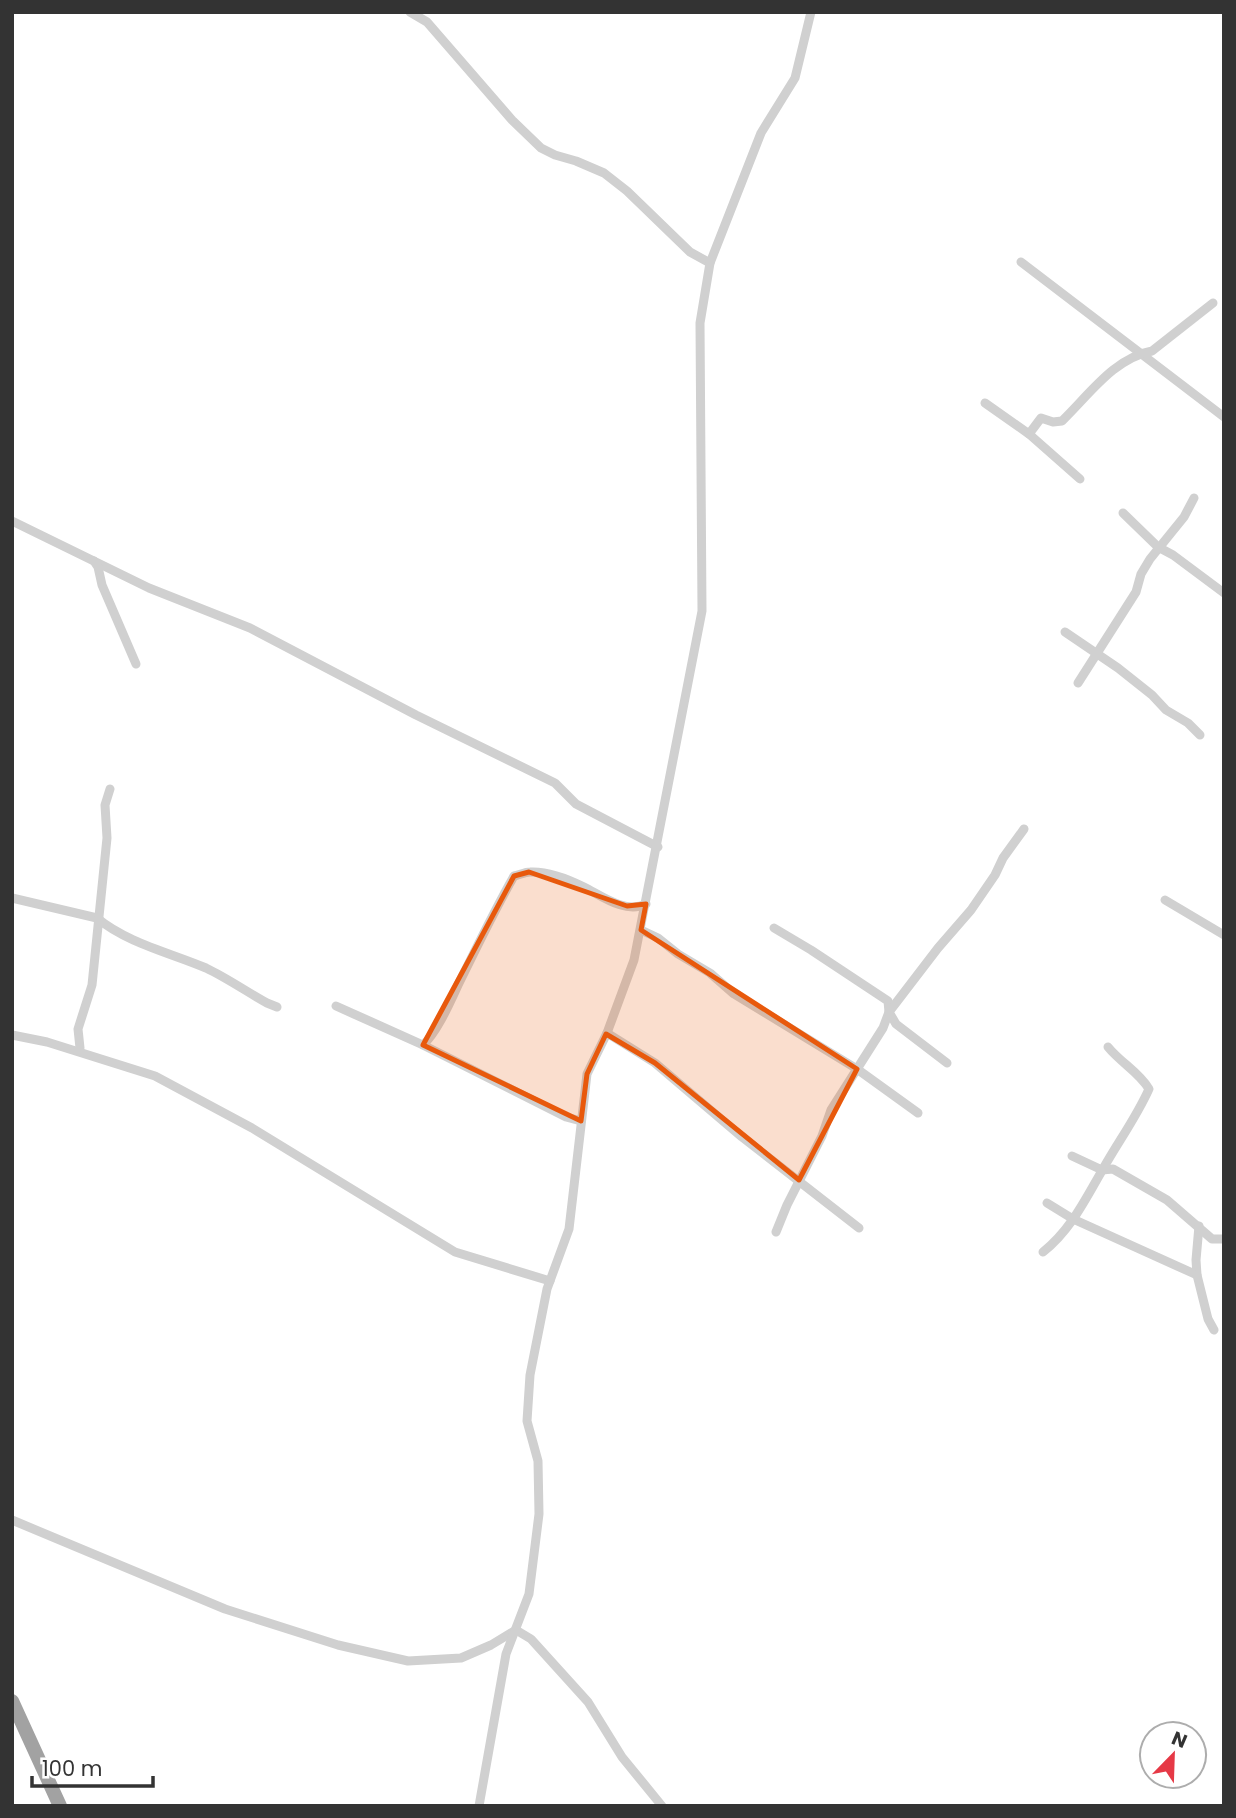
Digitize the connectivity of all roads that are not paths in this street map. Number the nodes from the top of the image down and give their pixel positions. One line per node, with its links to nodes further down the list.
1 (410, 12): 4 (street)
2 (811, 12): 4 (street)
3 (1021, 262): 6 (street)
4 (710, 263): 24 (street)
5 (1213, 303): 6 (street)
6 (1140, 353): 8 (street); 9 (street)
7 (985, 404): 9 (street)
8 (1224, 417)
9 (1029, 434): 10 (street)
10 (1080, 479)
11 (1195, 498): 14 (street)
12 (1123, 513): 14 (street)
13 (12, 521): 15 (street)
14 (1158, 547): 16 (street); 18 (street)
15 (94, 561): 19 (street); 24 (street)
16 (1224, 593)
17 (1065, 632): 18 (street)
18 (1097, 654): 20 (street); 21 (street)
19 (136, 664)
20 (1078, 683)
21 (1200, 735)
22 (110, 789): 28 (street)
23 (1024, 829): 34 (street)
24 (658, 847): 27 (street)
25 (12, 898): 28 (street)
26 (1165, 900): 31 (street)
27 (646, 904): 30 (street); 37 (street)
28 (97, 918): 33 (street); 39 (street)
29 (774, 928): 34 (street)
30 (640, 930): 35 (street); 41 (street)
31 (1224, 935)
32 (336, 1006): 37 (street)
33 (277, 1007)
34 (889, 1012): 40 (street); 41 (street)
35 (607, 1033): 43 (street); 46 (street)
36 (12, 1035): 55 (street)
37 (423, 1045): 43 (street)
38 (1108, 1047): 45 (street)
39 (79, 1048)
40 (947, 1063)
41 (857, 1069): 42 (street); 46 (street)
42 (918, 1113)
43 (581, 1121): 55 (street)
44 (1072, 1156): 45 (street)
45 (1102, 1170): 48 (street); 49 (street)
46 (799, 1180): 50 (street); 51 (street)
47 (1047, 1203): 48 (street)
48 (1073, 1219): 53 (street); 54 (street)
49 (1199, 1226): 52 (street); 54 (street)
50 (859, 1228)
51 (776, 1232)
52 (1224, 1239)
53 (1043, 1252)
54 (1197, 1275): 56 (street)
55 (550, 1280): 58 (street)
56 (1214, 1330)
57 (12, 1520): 58 (street)
58 (516, 1630): 61 (street); 62 (street)
59 (12, 1701): 60 (highway)
60 (60, 1806)
61 (479, 1806)
62 (662, 1806)

